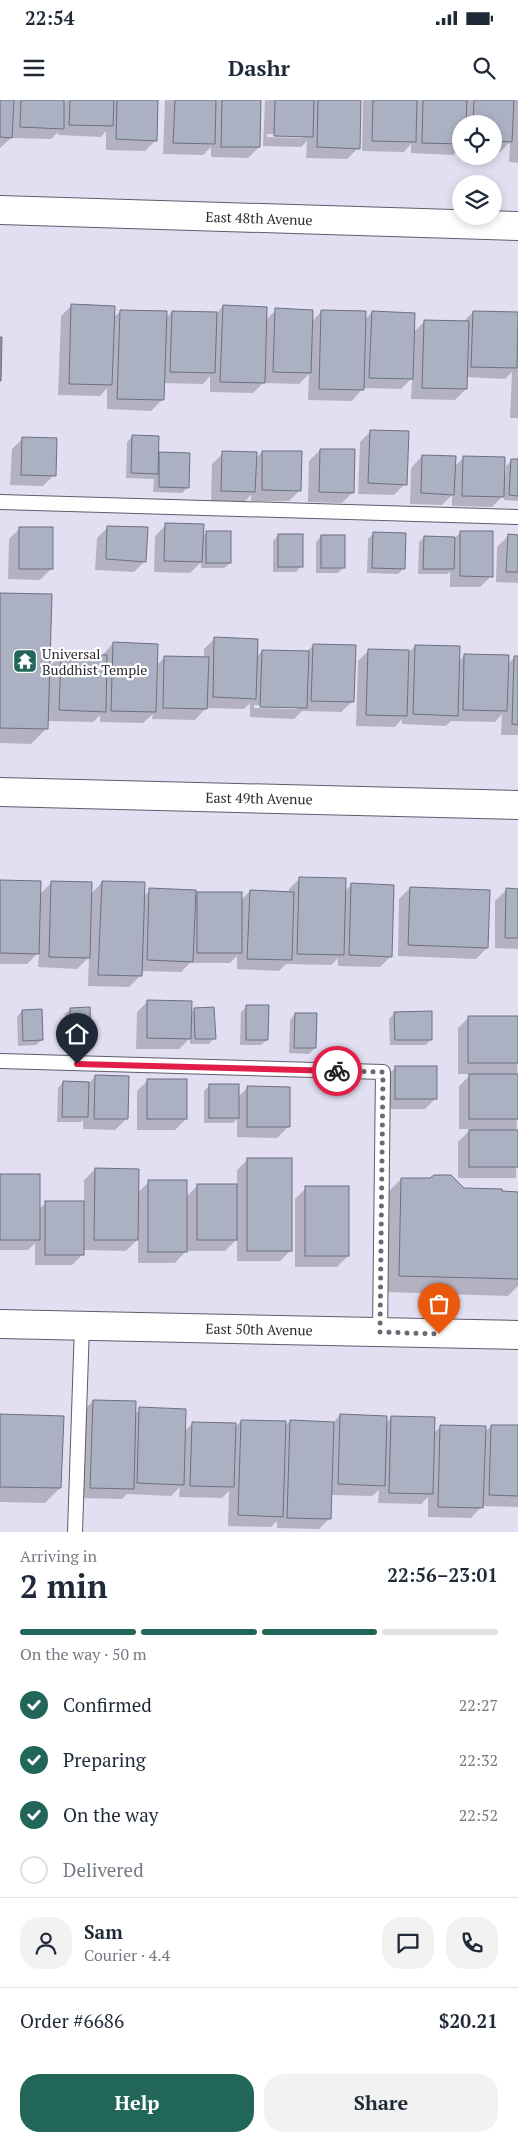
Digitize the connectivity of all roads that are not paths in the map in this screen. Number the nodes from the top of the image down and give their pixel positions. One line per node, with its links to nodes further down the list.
1 (0, 210): 2 (street, East 48th Avenue)
2 (518, 226)
3 (0, 502): 4 (lane)
4 (518, 517)
5 (0, 792): 6 (street, East 49th Avenue)
6 (518, 805)
7 (0, 1061): 10 (lane)
8 (0, 1324): 9 (street, East 50th Avenue)
9 (82, 1325): 10 (street, East 50th Avenue); 12 (lane)
10 (380, 1332): 11 (street, East 50th Avenue)
11 (518, 1335)
12 (75, 1532)

